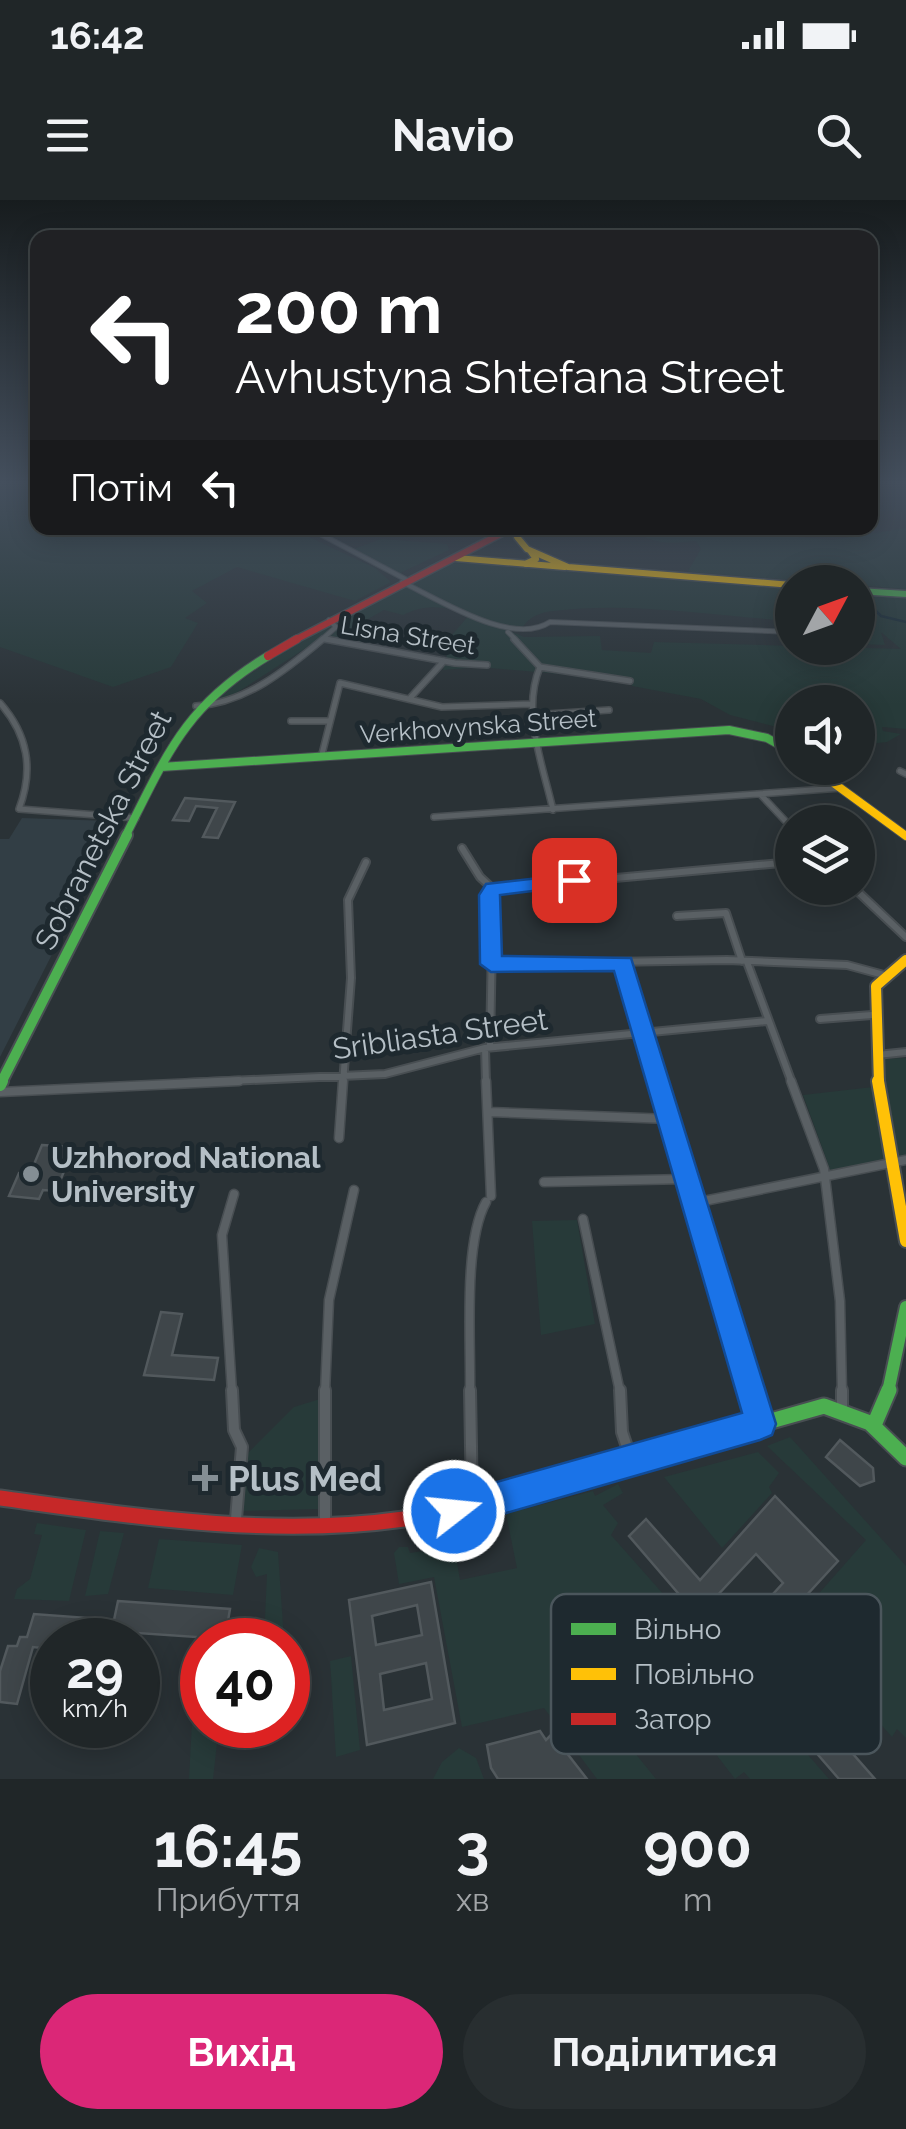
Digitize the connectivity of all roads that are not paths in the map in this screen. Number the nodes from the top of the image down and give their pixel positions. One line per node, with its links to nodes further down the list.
1 (363, 558): 7 (street)
2 (452, 558): 5 (main road); 7 (main road, Sobranetska Street)
3 (535, 558): 5 (main road)
4 (545, 558): 6 (main road)
5 (525, 564): 6 (main road)
6 (568, 567): 8 (main road)
7 (405, 581): 11 (main road, Sobranetska Street); 13 (street)
8 (775, 585)
9 (875, 591): 10 (main road)
10 (906, 594)
11 (329, 620): 14 (street); 22 (main road, Sobranetska Street)
12 (775, 631): 13 (street)
13 (516, 633): 17 (street)
14 (324, 639): 15 (street, Lisna Street); 22 (street, Sobranetska Street)
15 (444, 661): 16 (street, Lisna Street); 19 (street)
16 (487, 666)
17 (540, 667): 18 (street); 21 (street)
18 (630, 681)
19 (410, 697): 21 (street); 26 (street)
20 (0, 703): 36 (street)
21 (530, 704): 24 (street)
22 (196, 706): 30 (main road, Sobranetska Street)
23 (610, 710): 24 (street)
24 (533, 714): 27 (street)
25 (291, 721): 26 (street)
26 (328, 721): 29 (street)
27 (540, 742): 28 (main road, Verkhovynska Street); 29 (main road, Verkhovynska Street); 34 (street)
28 (775, 742)
29 (322, 754): 30 (main road, Verkhovynska Street)
30 (161, 768): 36 (main road, Sobranetska Street)
31 (836, 785): 32 (main road)
32 (840, 788): 33 (street); 38 (main road)
33 (761, 795): 34 (street); 35 (street)
34 (553, 810): 37 (street)
35 (775, 810)
36 (136, 818): 59 (main road, Sobranetska Street)
37 (434, 818)
38 (903, 830)
39 (462, 848): 42 (street)
40 (366, 862): 58 (street)
41 (775, 864): 42 (street)
42 (493, 889): 49 (street)
43 (872, 905): 45 (street)
44 (677, 916): 47 (street)
45 (906, 938)
46 (906, 960): 50 (main road)
47 (745, 962): 48 (street); 50 (street); 53 (street)
48 (623, 963): 49 (street); 54 (street)
49 (491, 964): 55 (street)
50 (884, 975): 51 (main road)
51 (872, 1015): 52 (street); 57 (main road)
52 (820, 1018)
53 (766, 1021): 54 (street, Sribliasta Street); 64 (street)
54 (644, 1034): 55 (street, Sribliasta Street); 61 (street)
55 (488, 1048): 58 (street, Sribliasta Street); 60 (street)
56 (906, 1052): 57 (street)
57 (876, 1055): 63 (main road)
58 (342, 1076): 59 (street, Sribliasta Street); 62 (street)
59 (0, 1088)
60 (490, 1112): 61 (street); 80 (street)
61 (668, 1119): 65 (street)
62 (339, 1138)
63 (900, 1161): 64 (street); 71 (main road)
64 (826, 1177): 69 (street); 73 (street)
65 (687, 1179): 66 (street); 69 (street)
66 (544, 1182)
67 (354, 1190): 82 (street)
68 (234, 1194): 81 (street)
69 (694, 1203): 74 (street)
70 (582, 1219): 78 (street)
71 (906, 1241)
72 (906, 1307): 75 (main road)
73 (842, 1409): 74 (main road); 75 (main road)
74 (760, 1424): 78 (main road)
75 (874, 1425): 76 (main road)
76 (902, 1442): 77 (main road)
77 (906, 1458)
78 (632, 1463): 80 (main road)
79 (0, 1498): 81 (main road)
80 (472, 1506): 82 (main road)
81 (236, 1519): 82 (main road)
82 (325, 1522)

